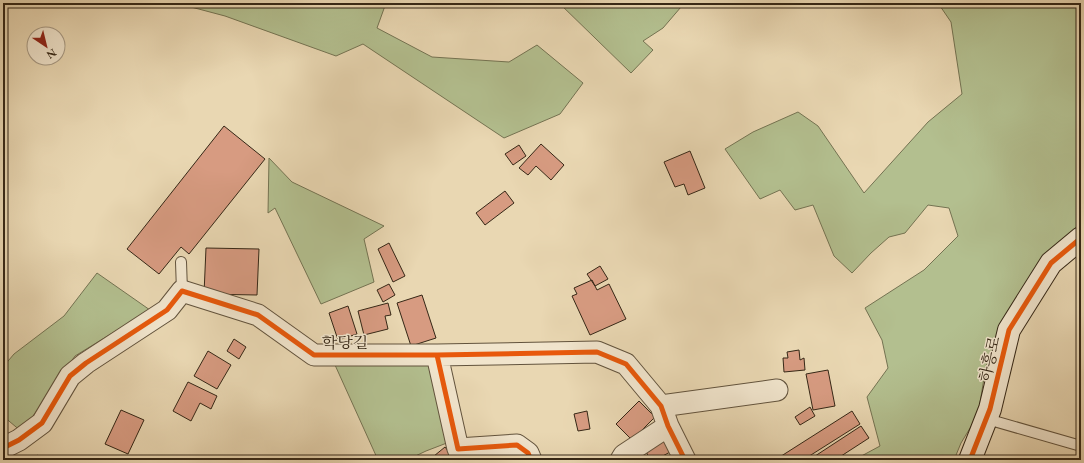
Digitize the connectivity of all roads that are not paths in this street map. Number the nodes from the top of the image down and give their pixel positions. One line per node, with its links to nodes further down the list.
1 (1081, 238): 7 (street, 하흥로)
2 (181, 262): 3 (lane)
3 (182, 291): 4 (street, 학당길); 10 (street)
4 (437, 355): 6 (street, 학당길); 11 (street)
5 (777, 390): 6 (street)
6 (661, 406): 8 (street, 학당길)
7 (987, 419): 9 (lane); 14 (street, 하흥로)
8 (668, 426): 12 (street); 13 (street, 학당길)
9 (1081, 446)
10 (3, 448)
11 (531, 460)
12 (621, 460)
13 (685, 460)
14 (970, 460)

